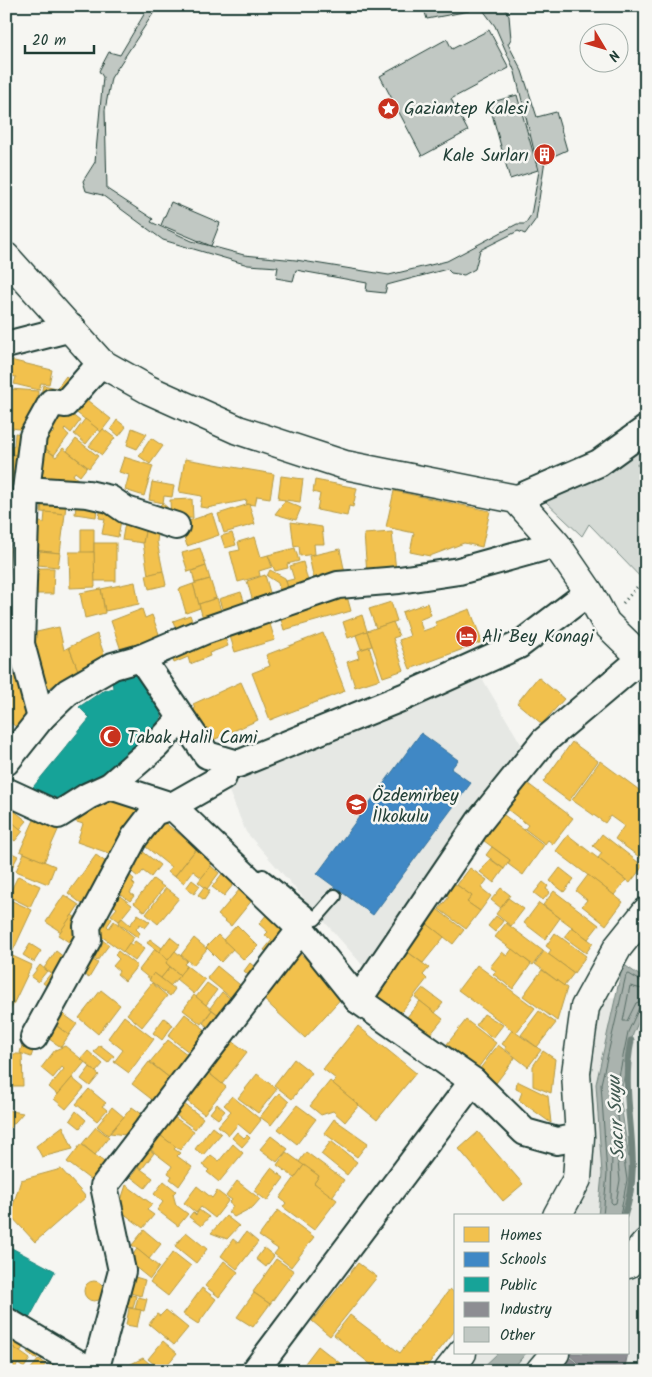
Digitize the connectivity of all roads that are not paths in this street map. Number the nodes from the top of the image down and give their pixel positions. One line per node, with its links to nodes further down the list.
1 (6, 257): 2 (street)
2 (72, 328): 3 (street); 4 (street)
3 (6, 345)
4 (101, 364): 6 (street); 7 (street)
5 (646, 429): 7 (street)
6 (26, 490): 8 (street); 13 (street)
7 (516, 499): 9 (street)
8 (176, 526)
9 (556, 544): 10 (street); 11 (street)
10 (589, 592): 12 (street); 14 (street)
11 (141, 658): 13 (street); 14 (street)
12 (644, 660): 23 (street)
13 (41, 718): 15 (street)
14 (181, 718): 17 (street)
15 (6, 762)
16 (223, 777): 19 (street)
17 (110, 786): 18 (street); 19 (street)
18 (6, 791)
19 (172, 806): 20 (lane); 22 (street); 24 (street)
20 (335, 896)
21 (646, 912): 26 (street)
22 (301, 929): 23 (street); 34 (street)
23 (358, 1000): 25 (street)
24 (34, 1037)
25 (473, 1082): 26 (street); 35 (street)
26 (580, 1137): 27 (street)
27 (559, 1214)
28 (646, 1243): 29 (street)
29 (630, 1262)
30 (6, 1321): 33 (street)
31 (461, 1354): 36 (street)
32 (554, 1354): 37 (street)
33 (91, 1371)
34 (95, 1371)
35 (255, 1371)
36 (448, 1371)
37 (540, 1371)

